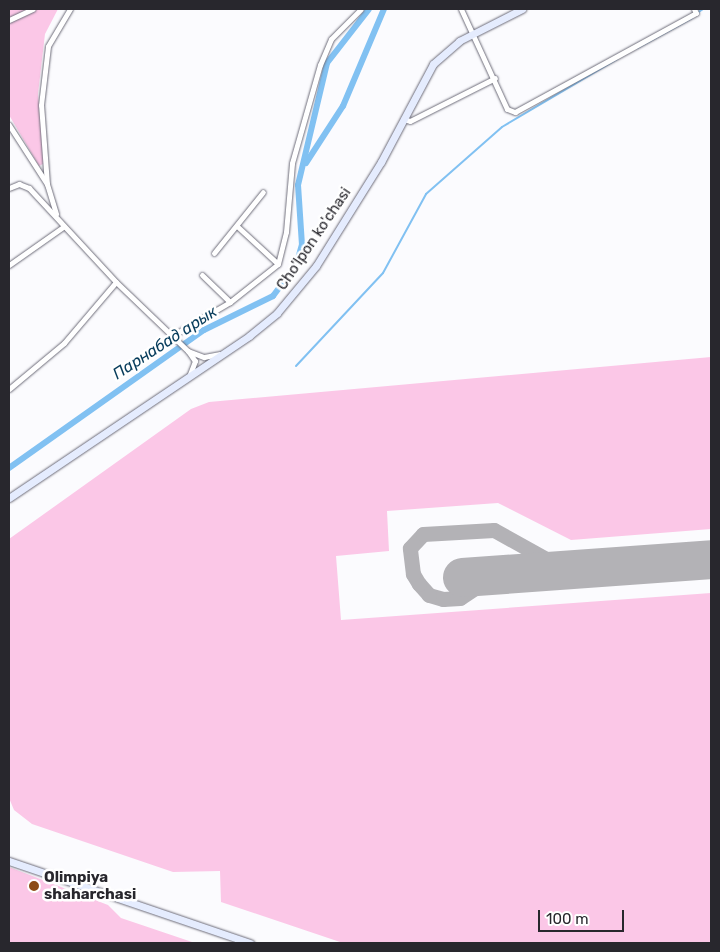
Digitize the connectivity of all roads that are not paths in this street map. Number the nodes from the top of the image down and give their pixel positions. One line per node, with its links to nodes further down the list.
1 (33, 9): 7 (street)
2 (70, 9): 12 (street)
3 (361, 9): 19 (street)
4 (461, 9): 8 (street)
5 (522, 9): 8 (main road, Cho'lpon ko'chasi)
6 (694, 9): 9 (street)
7 (9, 20)
8 (472, 34): 9 (street); 10 (main road, Cho'lpon ko'chasi)
9 (495, 78): 10 (street)
10 (403, 119): 26 (main road, Cho'lpon ko'chasi)
11 (9, 125): 12 (street)
12 (47, 184): 15 (street)
13 (9, 188): 15 (street)
14 (264, 192): 17 (street)
15 (56, 215): 16 (street)
16 (63, 227): 20 (street); 22 (street)
17 (238, 227): 18 (street); 19 (street)
18 (214, 253)
19 (278, 264): 23 (street)
20 (9, 265)
21 (202, 275): 23 (street)
22 (116, 282): 24 (street); 28 (street)
23 (230, 302): 24 (street)
24 (174, 338): 25 (street)
25 (188, 351): 26 (street); 27 (street)
26 (227, 351): 27 (main road, Cho'lpon ko'chasi)
27 (187, 378): 29 (main road, Cho'lpon ko'chasi)
28 (9, 389)
29 (9, 498)
30 (9, 861): 31 (main road)
31 (250, 943)

